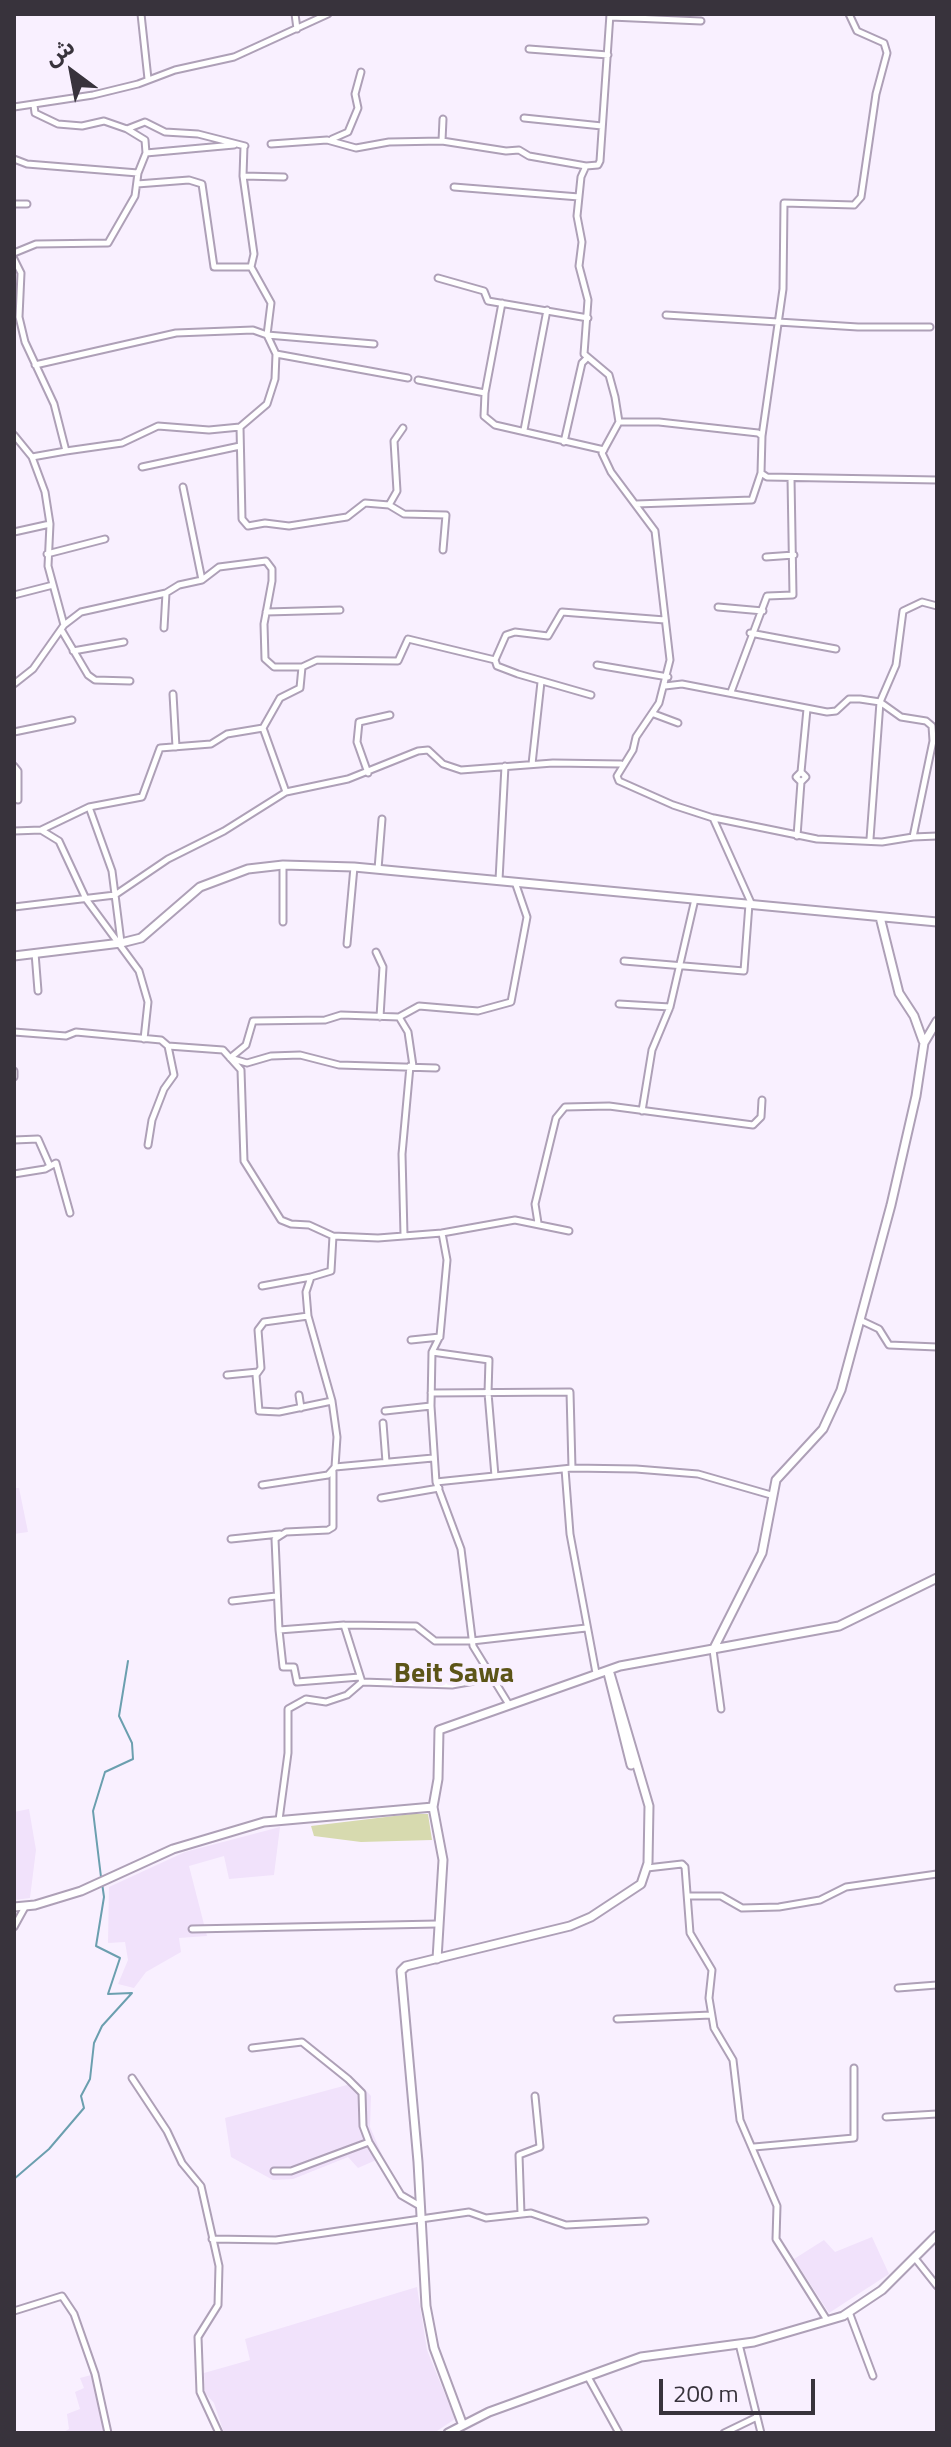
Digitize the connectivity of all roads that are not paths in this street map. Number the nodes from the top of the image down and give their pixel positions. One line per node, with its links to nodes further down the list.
1 (141, 14): 11 (street)
2 (295, 14): 7 (street)
3 (328, 14): 7 (street)
4 (849, 14): 40 (street)
5 (610, 15): 6 (street); 9 (street)
6 (701, 21)
7 (297, 29): 11 (street)
8 (529, 49): 9 (street)
9 (608, 55): 16 (street)
10 (361, 72): 18 (street)
11 (148, 79): 12 (street)
12 (34, 105): 13 (street); 17 (street)
13 (14, 107)
14 (524, 118): 16 (street)
15 (443, 119): 19 (street)
16 (602, 126): 24 (street)
17 (127, 129): 21 (street); 22 (street)
18 (327, 140): 19 (street); 20 (street)
19 (442, 141): 24 (street)
20 (271, 144)
21 (245, 146): 22 (street); 26 (street)
22 (146, 153): 25 (street)
23 (14, 159): 25 (street)
24 (586, 166): 30 (street)
25 (138, 173): 28 (street)
26 (243, 176): 27 (street); 34 (street)
27 (284, 177)
28 (137, 184): 33 (street); 34 (street)
29 (454, 187): 30 (street)
30 (579, 197): 39 (street)
31 (14, 204): 32 (street)
32 (27, 204)
33 (14, 256): 46 (street)
34 (251, 267): 42 (street)
35 (438, 278): 36 (street)
36 (502, 303): 37 (street); 49 (street)
37 (547, 310): 39 (street); 53 (street)
38 (666, 315): 40 (street)
39 (588, 318): 45 (street)
40 (778, 323): 41 (street); 55 (street)
41 (930, 327)
42 (267, 335): 43 (street); 44 (street); 46 (street)
43 (374, 344)
44 (276, 354): 47 (street); 51 (street)
45 (586, 359): 50 (street); 56 (street)
46 (35, 365): 59 (street)
47 (408, 378)
48 (418, 380): 49 (street)
49 (485, 393): 53 (street)
50 (619, 422): 55 (street); 58 (street)
51 (240, 427): 57 (street); 59 (street)
52 (403, 428): 67 (street)
53 (524, 430): 56 (street)
54 (14, 435): 60 (street)
55 (762, 436): 62 (street)
56 (564, 442): 58 (street)
57 (240, 446): 61 (street); 67 (street)
58 (604, 450): 66 (street)
59 (66, 451): 60 (street)
60 (32, 457): 68 (street)
61 (142, 467)
62 (761, 473): 63 (street); 66 (street)
63 (791, 478): 64 (street); 73 (street)
64 (937, 480)
65 (183, 487): 75 (street)
66 (636, 504): 84 (street)
67 (389, 505): 71 (street)
68 (50, 524): 69 (street); 72 (street)
69 (14, 532)
70 (105, 539): 72 (street)
71 (443, 550)
72 (47, 554): 76 (street)
73 (794, 555): 74 (street); 82 (street)
74 (766, 557)
75 (202, 580): 77 (street); 83 (street)
76 (53, 585): 78 (street); 85 (street)
77 (166, 593): 85 (street); 86 (street)
78 (14, 595)
79 (937, 606): 102 (street)
80 (718, 607): 82 (street)
81 (340, 610): 83 (street)
82 (763, 611): 87 (street)
83 (266, 612): 93 (street)
84 (665, 620): 91 (street); 94 (street)
85 (63, 628): 90 (street); 97 (street)
86 (164, 628)
87 (750, 633): 89 (street); 99 (street)
88 (124, 642): 90 (street)
89 (836, 649)
90 (73, 651): 95 (street)
91 (495, 660): 93 (street); 96 (street)
92 (597, 665): 94 (street)
93 (302, 667): 108 (street)
94 (668, 677): 98 (street)
95 (130, 681)
96 (541, 682): 101 (street); 111 (street)
97 (14, 684)
98 (665, 686): 99 (street); 104 (street)
99 (731, 692): 103 (street)
100 (173, 694): 110 (street)
101 (591, 695)
102 (880, 702): 103 (street); 125 (street); 126 (street)
103 (807, 709): 123 (street)
104 (654, 714): 107 (street); 112 (street)
105 (390, 715): 115 (street)
106 (72, 720): 109 (street)
107 (678, 723)
108 (263, 728): 110 (street); 116 (street)
109 (14, 732)
110 (176, 747): 118 (street)
111 (532, 764): 112 (street); 114 (street)
112 (622, 764): 119 (street)
113 (14, 766): 117 (street)
114 (505, 766): 115 (street); 130 (street)
115 (368, 773): 116 (street)
116 (286, 792): 132 (street)
117 (18, 800)
118 (89, 807): 121 (street); 132 (street)
119 (713, 818): 123 (street); 135 (street)
120 (382, 819): 129 (street)
121 (41, 830): 122 (street); 134 (street)
122 (14, 831)
123 (797, 836): 126 (street)
124 (937, 836): 125 (street)
125 (913, 837): 126 (street)
126 (870, 839)
127 (283, 865): 128 (street); 138 (street); 140 (street)
128 (354, 867): 129 (street); 141 (street)
129 (378, 869): 130 (street)
130 (499, 880): 131 (street)
131 (515, 882): 133 (street); 151 (street)
132 (115, 895): 134 (street); 140 (street)
133 (695, 898): 135 (street); 146 (street)
134 (86, 899): 136 (street); 140 (street)
135 (750, 904): 137 (street); 146 (street)
136 (14, 907)
137 (880, 917): 139 (street); 155 (street)
138 (283, 922)
139 (937, 922)
140 (121, 943): 143 (street); 154 (street)
141 (347, 944)
142 (376, 952): 150 (street)
143 (35, 953): 144 (street); 147 (street)
144 (14, 956)
145 (624, 961): 146 (street)
146 (678, 965): 149 (street)
147 (38, 991)
148 (619, 1004): 149 (street)
149 (670, 1007): 163 (street)
150 (380, 1017): 151 (street); 157 (street)
151 (399, 1017): 158 (street)
152 (937, 1021): 155 (street)
153 (14, 1032): 154 (street)
154 (144, 1039): 156 (street)
155 (924, 1043): 177 (street)
156 (168, 1046): 157 (street); 165 (street)
157 (230, 1058): 158 (street); 173 (street)
158 (411, 1066): 159 (street); 172 (street)
159 (436, 1068)
160 (14, 1071): 161 (street)
161 (14, 1077)
162 (762, 1100): 163 (street)
163 (642, 1111): 169 (street)
164 (14, 1140): 166 (street)
165 (148, 1145)
166 (49, 1164): 167 (street); 168 (street)
167 (14, 1174)
168 (70, 1213)
169 (538, 1223): 170 (street); 171 (street)
170 (569, 1231)
171 (442, 1233): 172 (street); 178 (street)
172 (404, 1235): 173 (street)
173 (333, 1236): 174 (street)
174 (311, 1277): 175 (street); 176 (street)
175 (262, 1286)
176 (308, 1316): 182 (street); 187 (street)
177 (860, 1320): 180 (street); 199 (street)
178 (440, 1337): 179 (street); 181 (street)
179 (411, 1340)
180 (937, 1347)
181 (432, 1352): 184 (street); 185 (street)
182 (258, 1372): 183 (street); 189 (street)
183 (227, 1375)
184 (431, 1393): 185 (street); 188 (street)
185 (488, 1393): 195 (street); 196 (street)
186 (299, 1395): 189 (street)
187 (332, 1401): 189 (street); 194 (street)
188 (431, 1406): 190 (street); 192 (street)
189 (301, 1408)
190 (385, 1411)
191 (383, 1423): 193 (street)
192 (433, 1458): 193 (street); 198 (street)
193 (386, 1462): 194 (street)
194 (334, 1469): 197 (street); 201 (street)
195 (569, 1469): 196 (street); 199 (street); 207 (street)
196 (495, 1476): 198 (street)
197 (262, 1485)
198 (438, 1485): 200 (street); 209 (street)
199 (771, 1495): 210 (street)
200 (381, 1498)
201 (280, 1534): 202 (street); 204 (street)
202 (231, 1539)
203 (937, 1578): 210 (street)
204 (276, 1596): 205 (street); 208 (street)
205 (232, 1601)
206 (344, 1625): 208 (street); 209 (street); 214 (street)
207 (586, 1628): 209 (street); 212 (street)
208 (279, 1630): 214 (street)
209 (472, 1641): 213 (street)
210 (713, 1650): 211 (street); 216 (street)
211 (609, 1670): 212 (street); 219 (street)
212 (596, 1673): 215 (street)
213 (491, 1678): 214 (street); 215 (street)
214 (361, 1680): 218 (street)
215 (508, 1703): 217 (street)
216 (721, 1709)
217 (433, 1807): 218 (street); 224 (street)
218 (279, 1820): 222 (street)
219 (647, 1868): 221 (street); 227 (street)
220 (937, 1874): 221 (street)
221 (688, 1896): 230 (street)
222 (25, 1906): 223 (street); 225 (street)
223 (14, 1907)
224 (437, 1924): 226 (street); 227 (street)
225 (14, 1927)
226 (192, 1929)
227 (437, 1959): 241 (street)
228 (937, 1985): 229 (street)
229 (898, 1988)
230 (711, 2015): 231 (street); 239 (street)
231 (617, 2019)
232 (252, 2048): 238 (street)
233 (854, 2068): 239 (street)
234 (132, 2078): 246 (street)
235 (535, 2096): 242 (street)
236 (937, 2114): 237 (street)
237 (886, 2117)
238 (369, 2142): 240 (street); 241 (street)
239 (754, 2147): 251 (street)
240 (274, 2171)
241 (421, 2206): 243 (street)
242 (521, 2214): 243 (street); 244 (street)
243 (422, 2221): 246 (street); 256 (street)
244 (645, 2221)
245 (937, 2235): 247 (street)
246 (212, 2239): 258 (street)
247 (914, 2257): 248 (street); 250 (street)
248 (937, 2286)
249 (14, 2311): 257 (street)
250 (849, 2312): 251 (street); 253 (street)
251 (827, 2320): 252 (street)
252 (739, 2344): 254 (street); 255 (street)
253 (873, 2376)
254 (588, 2377): 256 (street); 260 (street)
255 (757, 2417): 261 (street); 262 (street)
256 (462, 2423): 259 (street)
257 (108, 2433)
258 (219, 2433)
259 (448, 2433)
260 (619, 2433)
261 (724, 2433)
262 (761, 2433)

